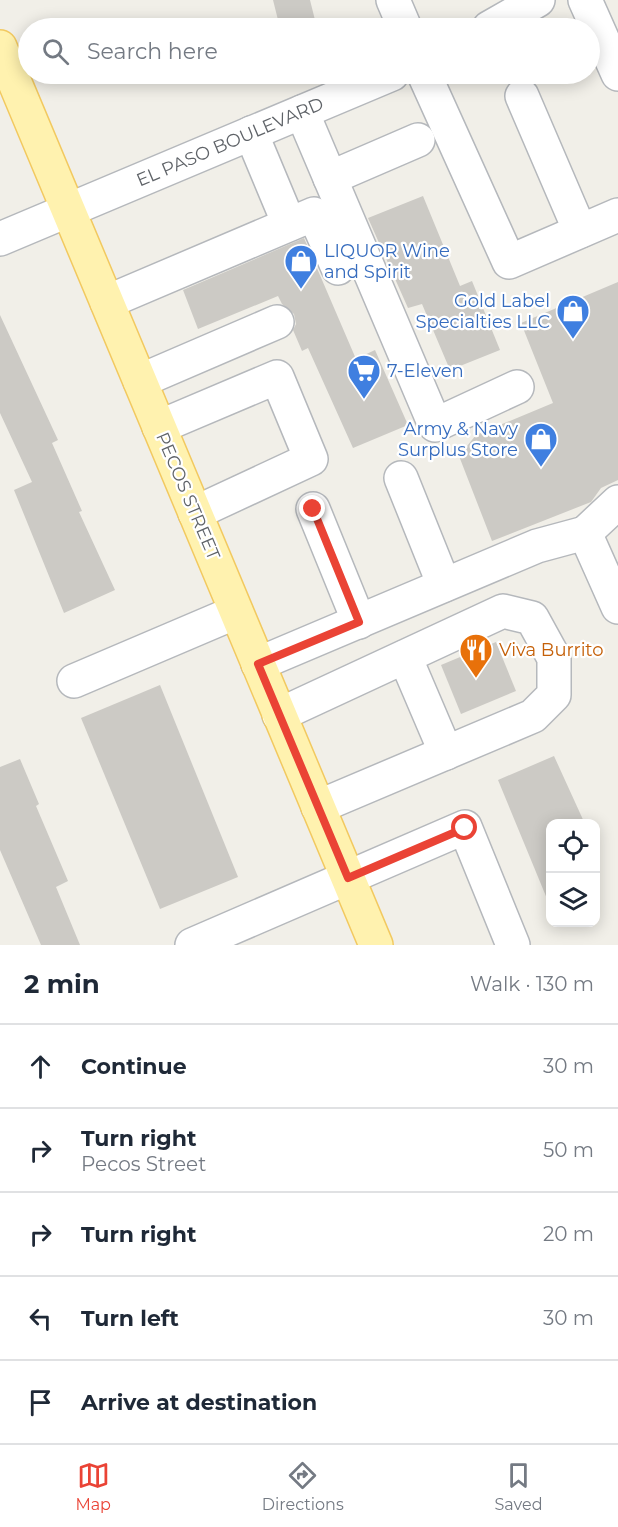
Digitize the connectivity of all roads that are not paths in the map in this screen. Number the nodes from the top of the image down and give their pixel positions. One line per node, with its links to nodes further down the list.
1 (393, 0): 4 (street)
2 (538, 0): 5 (street)
3 (585, 0): 6 (street)
4 (401, 18)
5 (506, 18)
6 (593, 18)
7 (600, 34): 9 (street)
8 (0, 47): 17 (main road, PECOS STREET)
9 (618, 74)
10 (368, 84): 13 (street, EL PASO BOULEVARD)
11 (428, 84): 20 (street)
12 (522, 96): 20 (street)
13 (302, 112): 14 (street, EL PASO BOULEVARD); 16 (street)
14 (251, 133): 17 (street, EL PASO BOULEVARD); 19 (street)
15 (418, 140): 16 (street)
16 (330, 178): 26 (street)
17 (68, 210): 21 (street, EL PASO BOULEVARD); 23 (main road, PECOS STREET)
18 (618, 215): 20 (street)
19 (290, 224): 22 (street); 23 (street)
20 (580, 231)
21 (0, 239)
22 (338, 268)
23 (107, 302): 25 (main road, PECOS STREET)
24 (277, 322): 25 (street)
25 (140, 381): 27 (main road, PECOS STREET)
26 (517, 387)
27 (159, 427): 31 (main road, PECOS STREET); 31 (street)
28 (401, 478): 33 (street)
29 (618, 502): 32 (street)
30 (313, 509): 36 (street)
31 (195, 513): 35 (main road, PECOS STREET)
32 (585, 533): 33 (street); 34 (street)
33 (444, 585): 36 (street)
34 (618, 607)
35 (236, 612): 38 (main road, PECOS STREET); 39 (street)
36 (359, 622): 38 (street)
37 (405, 657): 40 (street); 41 (street); 41 (street)
38 (258, 664): 40 (main road, PECOS STREET)
39 (74, 681)
40 (279, 715): 42 (main road, PECOS STREET)
41 (446, 753): 42 (street)
42 (318, 807): 43 (main road, PECOS STREET)
43 (348, 878): 44 (street); 45 (main road, PECOS STREET); 46 (street)
44 (192, 945)
45 (376, 945)
46 (513, 945)

